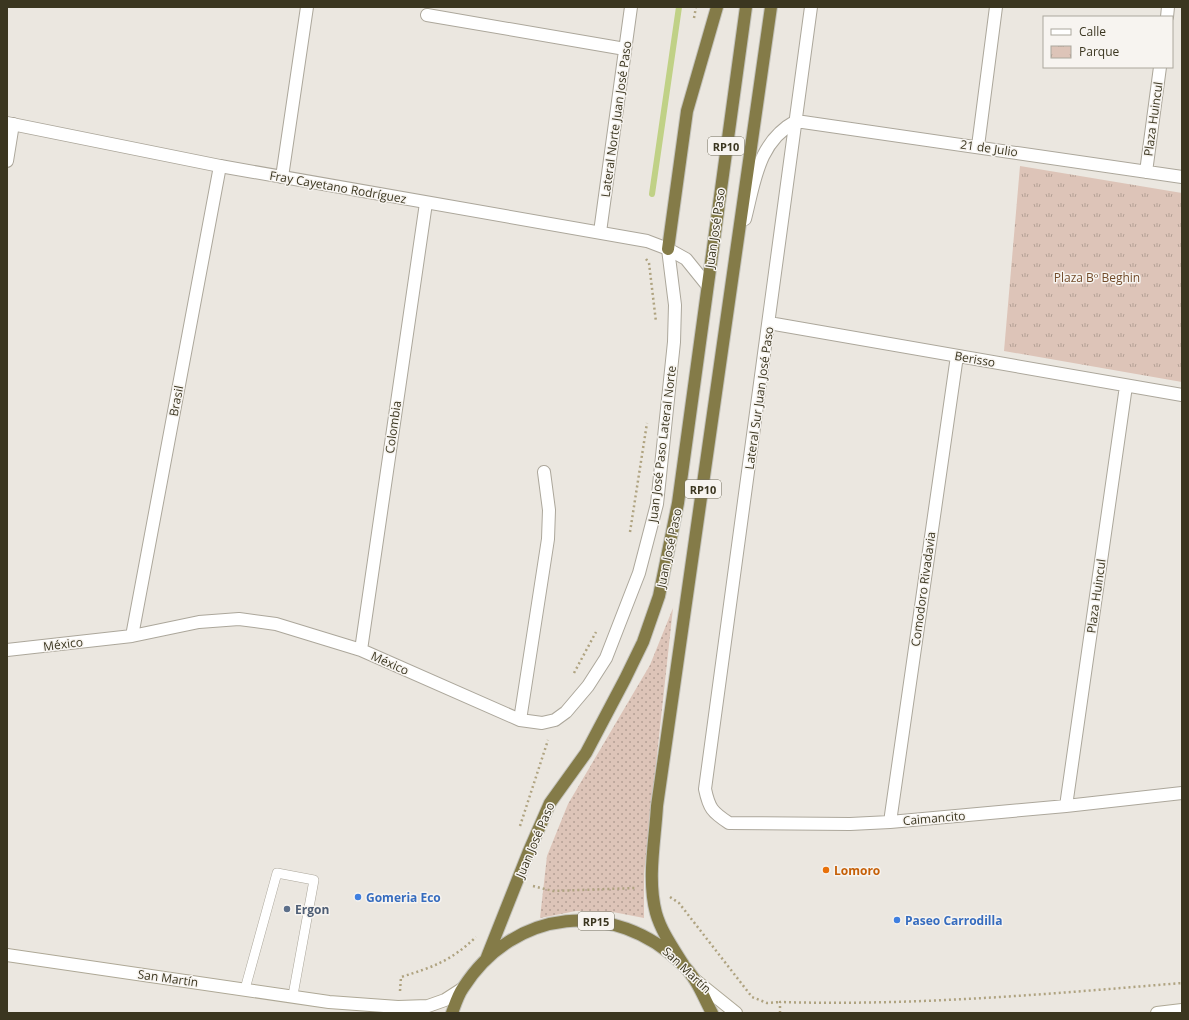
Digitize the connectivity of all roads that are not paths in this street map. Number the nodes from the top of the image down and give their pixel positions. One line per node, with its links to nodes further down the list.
1 (307, 7): 17 (street)
2 (631, 7): 9 (street, Lateral Norte Juan José Paso)
3 (717, 7): 21 (highway)
4 (746, 7): 23 (highway, Juan José Paso / RP10)
5 (771, 7): 22 (highway, Juan José Paso / RP10)
6 (811, 7): 11 (street, Lateral Sur Juan José Paso)
7 (996, 7): 13 (street)
8 (427, 15): 9 (street)
9 (625, 49): 20 (street, Lateral Norte Juan José Paso)
10 (1160, 68): 16 (street, Plaza Huincul)
11 (796, 121): 13 (street, 21 de Julio); 22 (street); 24 (street, Lateral Sur Juan José Paso)
12 (10, 124): 14 (street); 15 (street, Fray Cayetano Rodríguez)
13 (978, 146): 16 (street, 21 de Julio)
14 (7, 162)
15 (220, 166): 17 (street, Fray Cayetano Rodríguez); 29 (street, Brasil)
16 (1146, 172): 18 (street, 21 de Julio)
17 (282, 177): 19 (street, Fray Cayetano Rodríguez)
18 (1182, 177)
19 (426, 203): 20 (street, Fray Cayetano Rodríguez); 31 (street, Colombia)
20 (600, 232): 21 (street, Fray Cayetano Rodríguez)
21 (668, 249): 23 (street, Fray Cayetano Rodríguez); 32 (street, Juan José Paso Lateral Norte)
22 (737, 253): 39 (highway, Juan José Paso / RP10)
23 (707, 285): 38 (highway, Juan José Paso / RP10)
24 (769, 323): 25 (street, Berisso); 33 (street, Lateral Sur Juan José Paso)
25 (957, 356): 26 (street, Berisso); 36 (street, Comodoro Rivadavia)
26 (1126, 386): 27 (street, Berisso); 35 (street, Plaza Huincul)
27 (1182, 395)
28 (544, 472): 32 (street)
29 (132, 636): 30 (street, México); 31 (street, México)
30 (7, 650)
31 (360, 650): 32 (street, México)
32 (520, 720)
33 (705, 789): 36 (street, Caimancito)
34 (1182, 793): 35 (street, Caimancito)
35 (1066, 806): 36 (street, Caimancito)
36 (890, 822)
37 (7, 955): 42 (street, San Martín / RP15)
38 (487, 958): 39 (highway, San Martín / RP15); 41 (highway, San Martín / RP15)
39 (683, 964): 40 (highway, San Martín / RP15)
40 (695, 980): 48 (highway, RP15); 49 (street, San Martín / RP15)
41 (462, 988): 44 (street, San Martín / RP15); 47 (highway, RP15)
42 (245, 989): 43 (street, San Martín / RP15); 43 (lane)
43 (293, 996): 44 (street, San Martín / RP15)
44 (329, 1002): 46 (street, San Martín / RP15)
45 (1182, 1010): 50 (street)
46 (360, 1013)
47 (452, 1013)
48 (712, 1013)
49 (736, 1013)
50 (1157, 1013)

